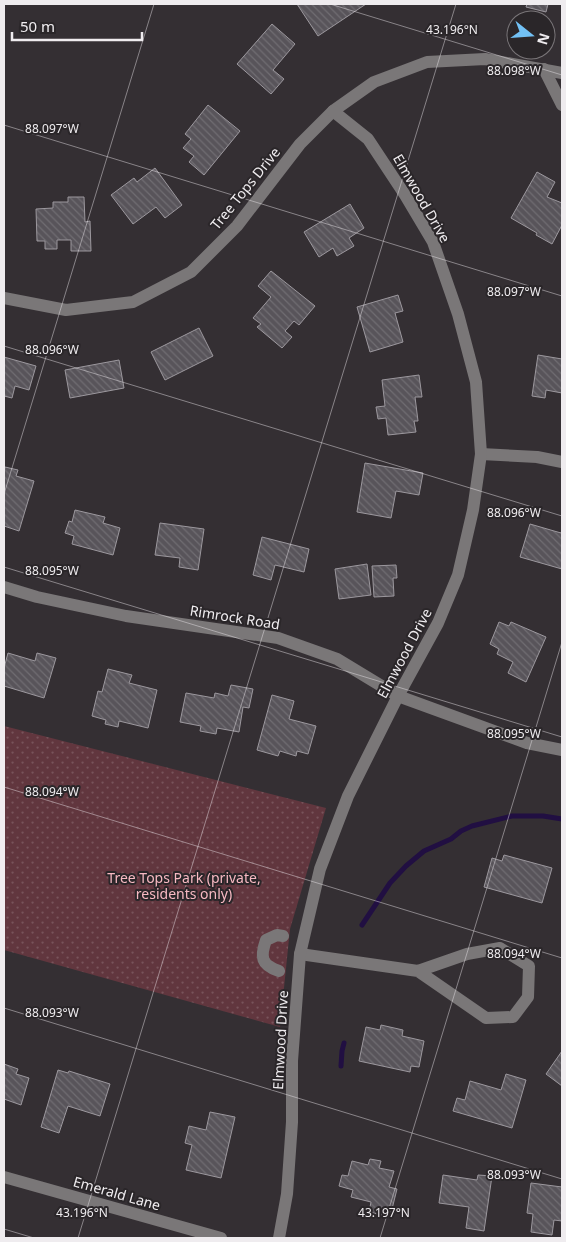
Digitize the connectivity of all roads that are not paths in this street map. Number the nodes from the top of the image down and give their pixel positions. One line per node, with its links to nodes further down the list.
1 (544, 69): 2 (street, Tree Tops Drive); 3 (street); 4 (street, Tree Tops Drive)
2 (562, 73)
3 (562, 105)
4 (333, 111): 5 (street, Tree Tops Drive); 6 (street, Elmwood Drive)
5 (4, 298)
6 (481, 454): 7 (street); 9 (street, Elmwood Drive)
7 (562, 462)
8 (4, 587): 9 (street, Rimrock Road)
9 (398, 696): 10 (street, Rimrock Road); 12 (street, Elmwood Drive)
10 (562, 750)
11 (283, 936): 13 (street)
12 (300, 954): 14 (street); 17 (street, Elmwood Drive)
13 (279, 971)
14 (418, 971): 14 (street)
15 (4, 1177): 16 (street, Emerald Lane)
16 (222, 1238)
17 (279, 1238)

